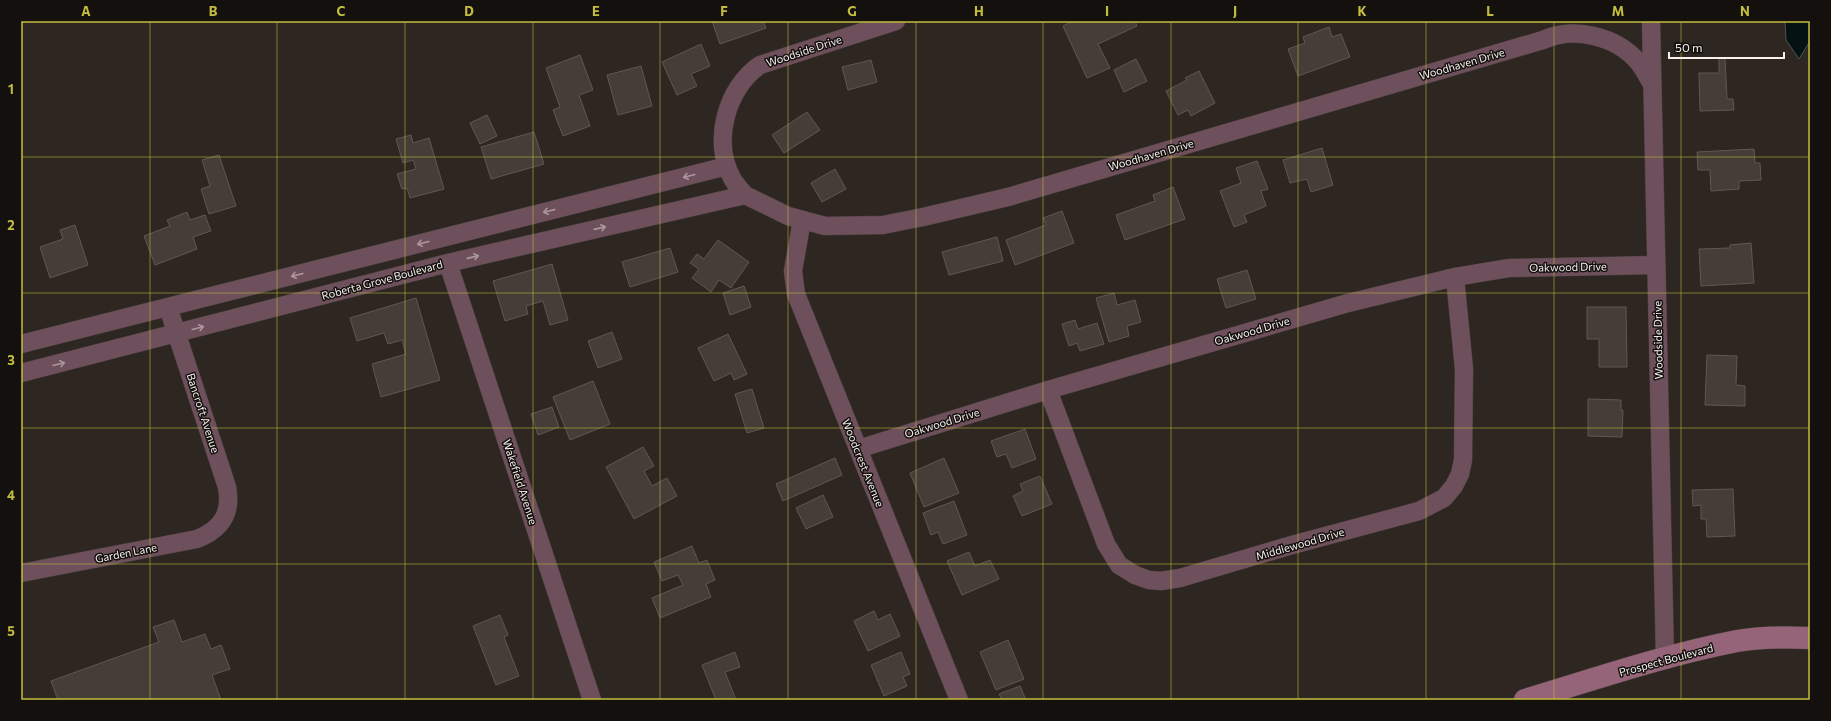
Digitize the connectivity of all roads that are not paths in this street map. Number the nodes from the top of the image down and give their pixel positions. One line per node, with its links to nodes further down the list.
1 (896, 21): 6 (street, Woodside Drive)
2 (1574, 21): 4 (street, Woodhaven Drive)
3 (1651, 21): 5 (street, Woodside Drive)
4 (1554, 35): 5 (street, Woodhaven Drive); 8 (street, Woodhaven Drive)
5 (1652, 84): 10 (street, Woodside Drive)
6 (727, 166): 7 (street, Woodside Drive); 12 (street, one-way to 12)
7 (745, 195): 8 (street, Woodhaven Drive); 9 (street, Roberta Grove Boulevard, one-way to 7)
8 (802, 220): 17 (street, Woodcrest Avenue)
9 (448, 263): 13 (street, Roberta Grove Boulevard, one-way to 9); 22 (street, Wakefield Avenue)
10 (1656, 265): 11 (street, Oakwood Drive); 21 (street, Woodside Drive)
11 (1455, 277): 16 (street, Oakwood Drive); 16 (street, Middlewood Drive)
12 (168, 307): 13 (street, Bancroft Avenue); 14 (street)
13 (177, 334): 15 (street, Roberta Grove Boulevard, one-way to 13); 18 (street, Bancroft Avenue)
14 (21, 344)
15 (21, 374)
16 (1048, 390): 17 (street, Oakwood Drive)
17 (858, 449): 23 (street, Woodcrest Avenue)
18 (224, 518): 19 (street, Garden Lane)
19 (21, 573)
20 (1810, 638): 21 (main road, Prospect Boulevard)
21 (1665, 659): 24 (main road, Prospect Boulevard)
22 (592, 700)
23 (959, 700)
24 (1525, 700)

